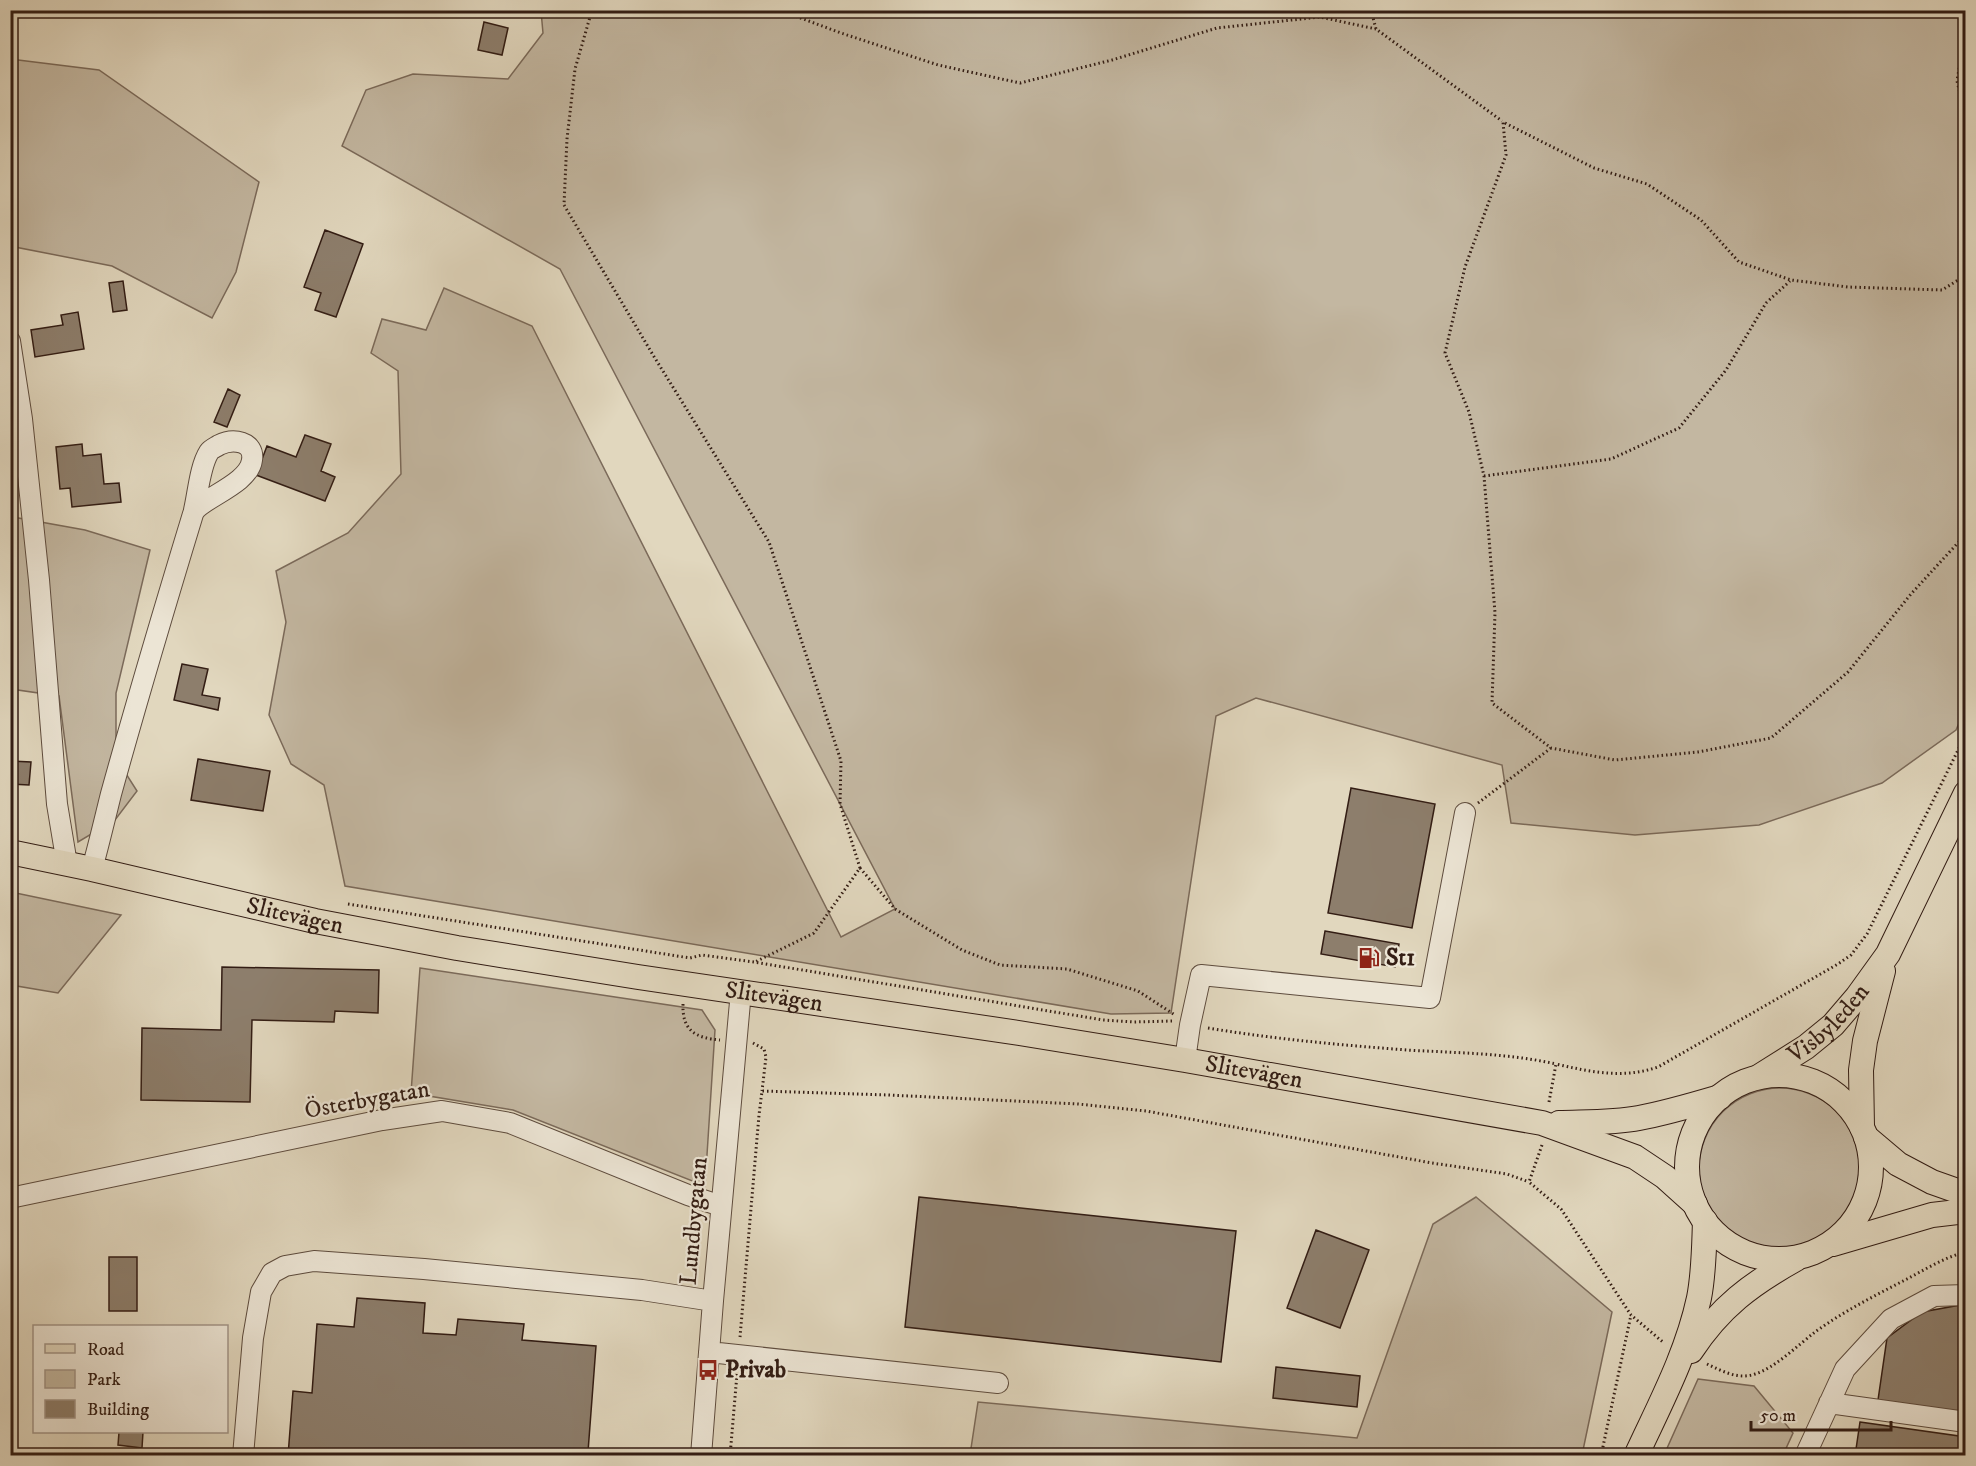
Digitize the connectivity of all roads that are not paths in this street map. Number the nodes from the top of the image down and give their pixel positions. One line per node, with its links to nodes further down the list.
1 (10, 340): 6 (street)
2 (194, 510): 7 (street)
3 (1965, 793): 8 (main road, Visbyleden)
4 (1465, 813): 10 (street)
5 (10, 852): 6 (main road, Slitevägen)
6 (67, 864): 7 (main road, Slitevägen)
7 (92, 868): 9 (main road, Slitevägen)
8 (1888, 954): 11 (main road, Visbyleden); 14 (main road, Visbyleden)
9 (741, 991): 10 (main road, Slitevägen); 17 (street, Lundbygatan)
10 (1185, 1060): 13 (main road, Slitevägen)
11 (1757, 1078): 12 (main road); 14 (main road)
12 (1721, 1096): 13 (main road, Slitevägen); 19 (main road)
13 (1544, 1123): 19 (main road, Slitevägen)
14 (1864, 1132): 15 (main road); 20 (main road)
15 (1965, 1194)
16 (10, 1198): 17 (street, Österbygatan)
17 (721, 1206): 23 (street, Lundbygatan)
18 (1965, 1211): 20 (main road)
19 (1700, 1212): 21 (main road); 25 (main road)
20 (1828, 1245): 21 (main road)
21 (1800, 1257): 25 (main road)
22 (1965, 1295): 27 (street)
23 (713, 1301): 24 (street, Lundbygatan); 29 (street)
24 (709, 1352): 26 (street); 30 (street, Lundbygatan)
25 (1674, 1376): 31 (main road)
26 (998, 1383)
27 (1829, 1403): 28 (street); 32 (street)
28 (1965, 1422)
29 (243, 1455)
30 (701, 1455)
31 (1636, 1455)
32 (1805, 1455)

